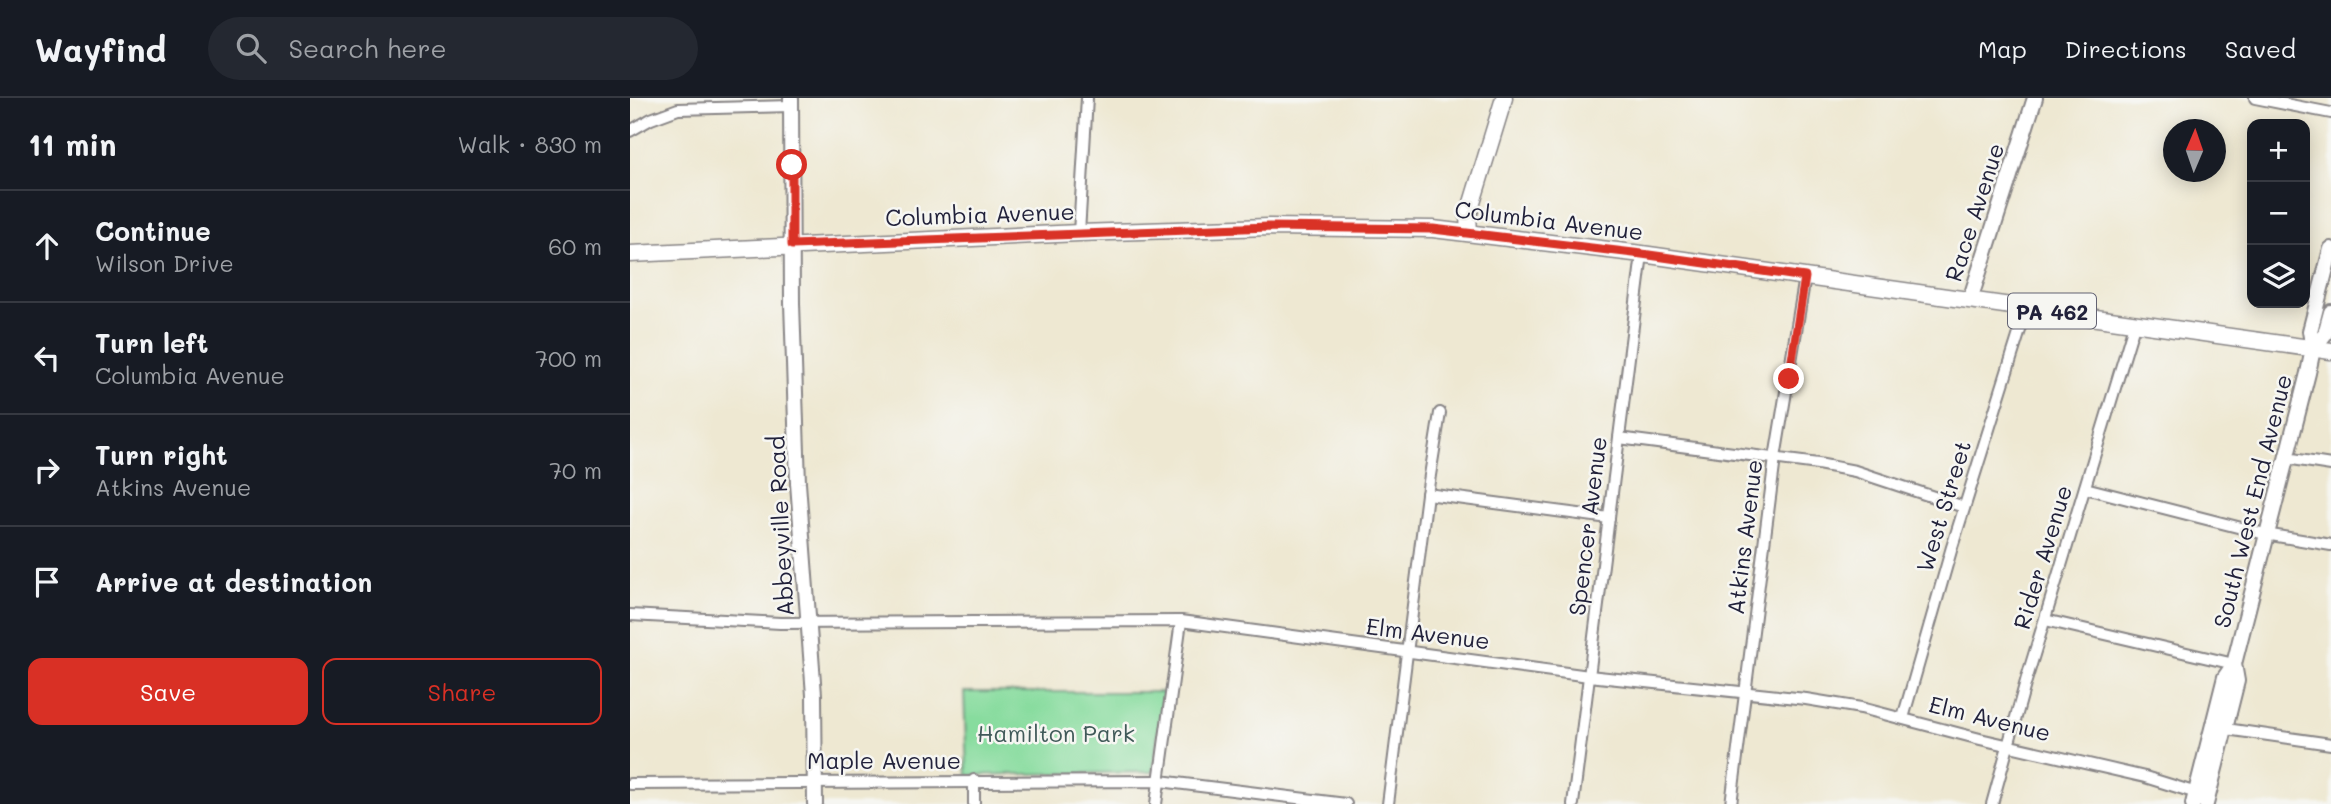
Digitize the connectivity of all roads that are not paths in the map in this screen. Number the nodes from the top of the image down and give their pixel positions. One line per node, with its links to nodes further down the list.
1 (1087, 98): 9 (street)
2 (1504, 98): 8 (main road)
3 (2035, 98): 15 (street, Race Avenue)
4 (2255, 98): 6 (street)
5 (791, 102): 7 (street); 10 (street, Abbeyville Road)
6 (2331, 113)
7 (630, 131)
8 (1469, 232): 9 (main road, Columbia Avenue / PA 462); 13 (main road, Columbia Avenue / PA 462)
9 (1079, 233): 10 (main road, Columbia Avenue / PA 462)
10 (792, 245): 12 (main road, Columbia Avenue / PA 462); 35 (street, Abbeyville Road)
11 (2331, 249): 19 (street)
12 (630, 254)
13 (1642, 254): 14 (main road, Columbia Avenue / PA 462); 22 (street, Spencer Avenue)
14 (1805, 277): 15 (main road, Columbia Avenue / PA 462); 23 (street, Atkins Avenue)
15 (1970, 300): 16 (main road, Columbia Avenue / PA 462)
16 (2027, 308): 18 (main road, Columbia Avenue / PA 462); 28 (street, West Street)
17 (2331, 312): 19 (street)
18 (2135, 322): 19 (main road, Columbia Avenue / PA 462); 26 (street, Rider Avenue)
19 (2313, 349): 20 (main road, Columbia Avenue / PA 462); 24 (street, South West End Avenue)
20 (2331, 351)
21 (1440, 413): 27 (street)
22 (1619, 438): 23 (street); 29 (street, Spencer Avenue)
23 (1775, 458): 28 (street); 39 (street, Atkins Avenue)
24 (2286, 458): 25 (street); 30 (street, South West End Avenue)
25 (2331, 465)
26 (2085, 488): 30 (street); 33 (street, Rider Avenue)
27 (1427, 494): 29 (street); 36 (street)
28 (1964, 507): 40 (street, West Street)
29 (1609, 518): 38 (street, Spencer Avenue)
30 (2265, 534): 31 (street); 37 (street, South West End Avenue)
31 (2331, 545)
32 (630, 615): 35 (street, Elm Avenue)
33 (2045, 620): 37 (street); 43 (street, Rider Avenue)
34 (1181, 621): 35 (street, Elm Avenue); 36 (street, Elm Avenue); 45 (street)
35 (808, 623): 46 (street, Abbeyville Road)
36 (1407, 652): 38 (street, Elm Avenue); 53 (street)
37 (2234, 664): 41 (street, South West End Avenue)
38 (1589, 676): 39 (street, Elm Avenue); 54 (street, Spencer Avenue)
39 (1745, 694): 40 (street, Elm Avenue); 55 (street, Atkins Avenue)
40 (1903, 718): 43 (street, Elm Avenue)
41 (2219, 727): 42 (street); 48 (street, South West End Avenue)
42 (2331, 744)
43 (2008, 745): 48 (street, Elm Avenue); 56 (street, Rider Avenue)
44 (974, 780): 45 (street, Maple Avenue); 46 (street, Maple Avenue); 50 (street)
45 (1160, 781): 51 (street); 52 (street, Maple Avenue)
46 (816, 782): 47 (street, Maple Avenue); 49 (street, Abbeyville Road)
47 (630, 784)
48 (2201, 799)
49 (816, 804)
50 (974, 804)
51 (1156, 804)
52 (1346, 804)
53 (1388, 804)
54 (1573, 804)
55 (1731, 804)
56 (1992, 804)

